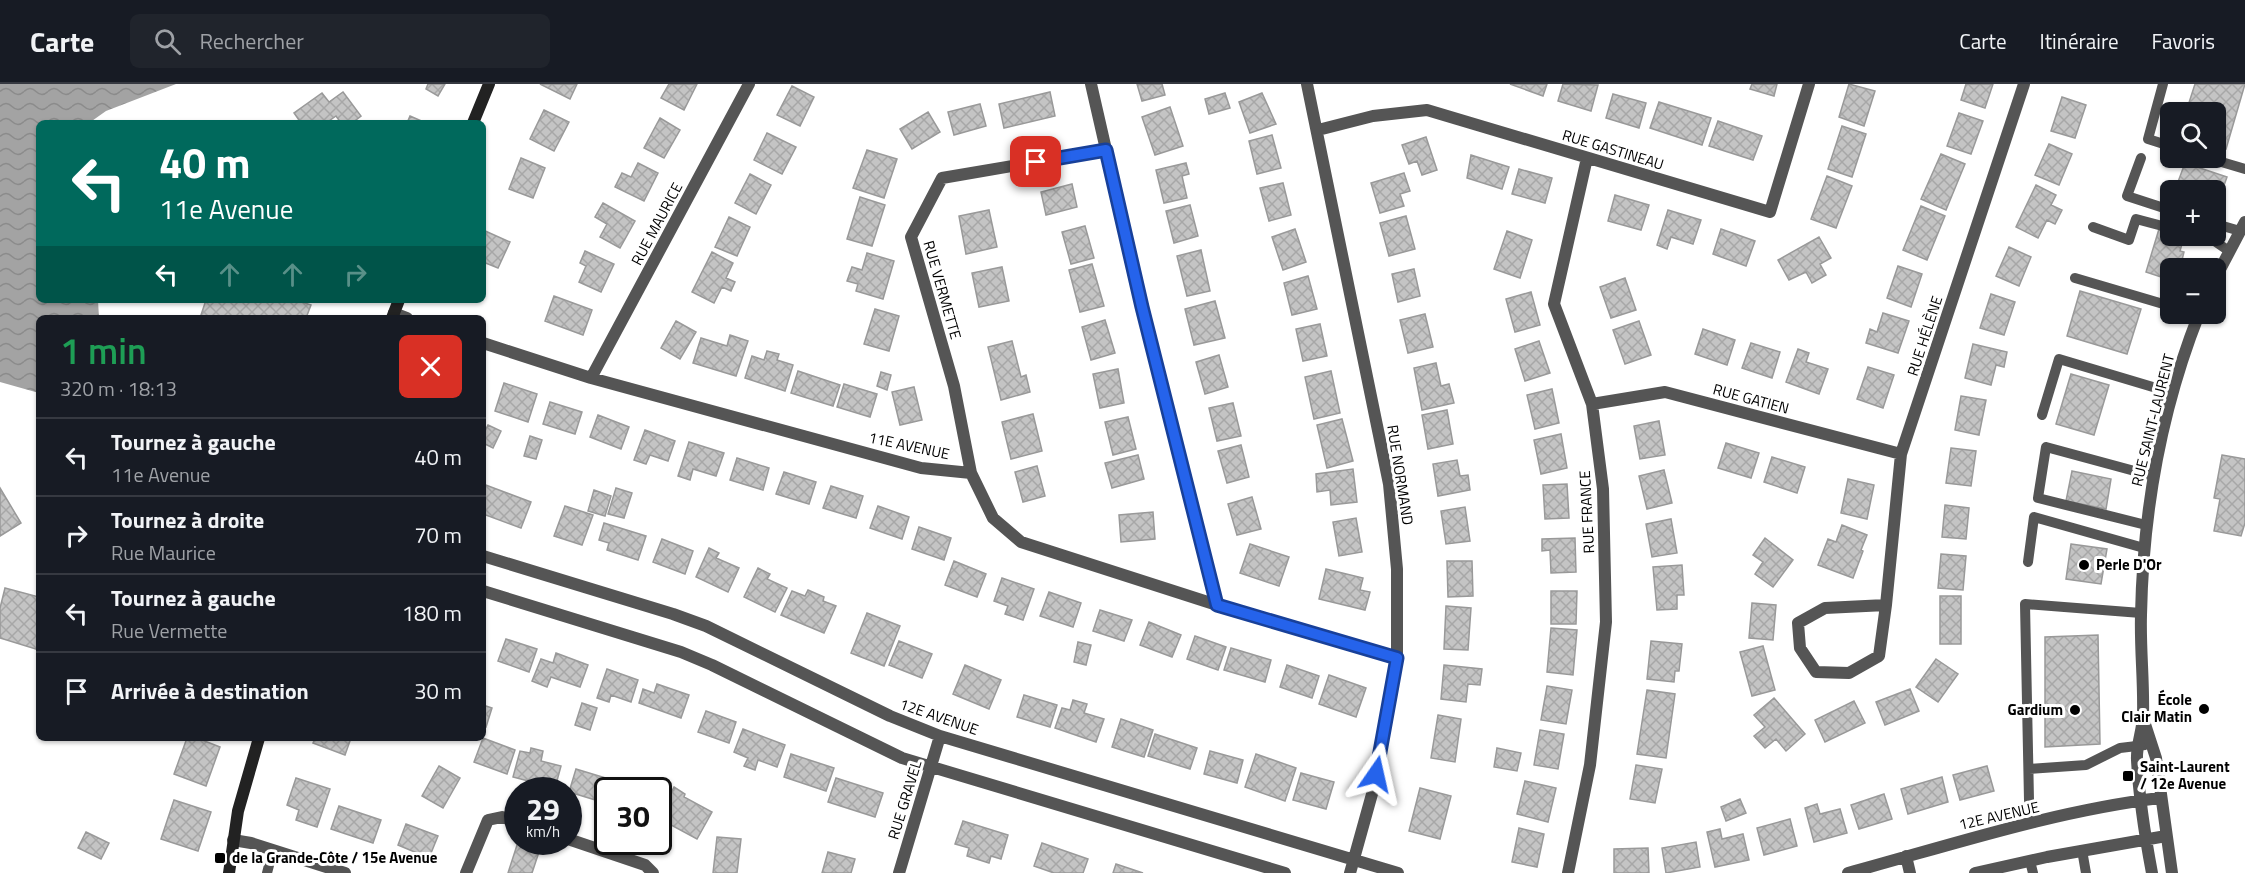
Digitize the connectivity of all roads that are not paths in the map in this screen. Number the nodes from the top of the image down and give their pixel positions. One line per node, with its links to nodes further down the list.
1 (489, 84): 8 (main road)
2 (748, 84): 28 (street, RUE MAURICE)
3 (1091, 84): 11 (street)
4 (1307, 84): 9 (street, RUE NORMAND)
5 (1809, 84): 12 (street, RUE GASTINEAU)
6 (2024, 84): 32 (street, RUE HÉLÈNE)
7 (2163, 84): 10 (lane)
8 (474, 120)
9 (1318, 130): 12 (street, RUE GASTINEAU); 43 (street, RUE NORMAND)
10 (2160, 143)
11 (1106, 150): 33 (street, RUE VERMETTE); 40 (street)
12 (1587, 158): 30 (street, RUE FRANCE)
13 (2141, 158): 16 (lane)
14 (2226, 162): 15 (lane)
15 (2244, 167)
16 (2160, 207)
17 (2160, 225): 20 (lane)
18 (2226, 225): 19 (lane)
19 (2242, 226): 22 (street)
20 (2093, 227)
21 (2222, 246): 22 (lane)
22 (2229, 251): 23 (street)
23 (2226, 258)
24 (2075, 278): 25 (lane)
25 (2160, 303)
26 (2194, 324): 29 (street, RUE SAINT-LAURENT)
27 (486, 344): 28 (street, 11E AVENUE)
28 (591, 378): 33 (street, 11E AVENUE)
29 (2173, 393): 31 (lane); 34 (street, RUE SAINT-LAURENT)
30 (1592, 404): 32 (street, RUE GATIEN); 71 (street, RUE FRANCE)
31 (2042, 415)
32 (1901, 454): 41 (street, RUE HÉLÈNE)
33 (971, 473): 40 (street)
34 (2153, 476): 35 (street, RUE SAINT-LAURENT); 35 (lane)
35 (2146, 525): 36 (street, RUE SAINT-LAURENT)
36 (2144, 548): 38 (lane); 42 (street, RUE SAINT-LAURENT)
37 (486, 557): 44 (street, 12E AVENUE)
38 (2028, 562)
39 (486, 592): 47 (street)
40 (1217, 605): 43 (street)
41 (1886, 605): 41 (street, RUE HÉLÈNE)
42 (2141, 613): 46 (street, RUE SAINT-LAURENT); 48 (lane)
43 (1397, 658): 60 (street, RUE NORMAND)
44 (940, 736): 47 (street, RUE GRAVEL); 60 (street, 12E AVENUE)
45 (258, 741): 55 (main road)
46 (2145, 745): 48 (lane); 49 (street, RUE SAINT-LAURENT); 50 (street, RUE SAINT-LAURENT)
47 (931, 767): 67 (street, RUE GRAVEL); 68 (street)
48 (2029, 769): 52 (lane)
49 (2160, 798): 50 (street, 12E AVENUE); 53 (street, RUE SAINT-LAURENT)
50 (2142, 801): 52 (street, 12E AVENUE); 54 (street, RUE SAINT-LAURENT)
51 (504, 818): 65 (street)
52 (2033, 823): 59 (street, 12E AVENUE)
53 (2166, 836): 54 (street); 77 (street, RUE SAINT-LAURENT)
54 (2146, 838): 58 (street); 76 (street, RUE SAINT-LAURENT)
55 (233, 840): 57 (street); 62 (main road)
56 (582, 844): 66 (street)
57 (273, 850): 63 (lane); 64 (street)
58 (2082, 850): 61 (street); 75 (lane)
59 (1905, 856): 72 (street, 12E AVENUE); 73 (street)
60 (1354, 860): 69 (street, RUE NORMAND); 70 (street, 12E AVENUE)
61 (2032, 867): 74 (street)
62 (229, 873)
63 (267, 873)
64 (345, 873)
65 (466, 873)
66 (653, 873)
67 (900, 873)
68 (1285, 873)
69 (1350, 873)
70 (1398, 873)
71 (1568, 873)
72 (1848, 873)
73 (1910, 873)
74 (1975, 873)
75 (2086, 873)
76 (2152, 873)
77 (2172, 873)

